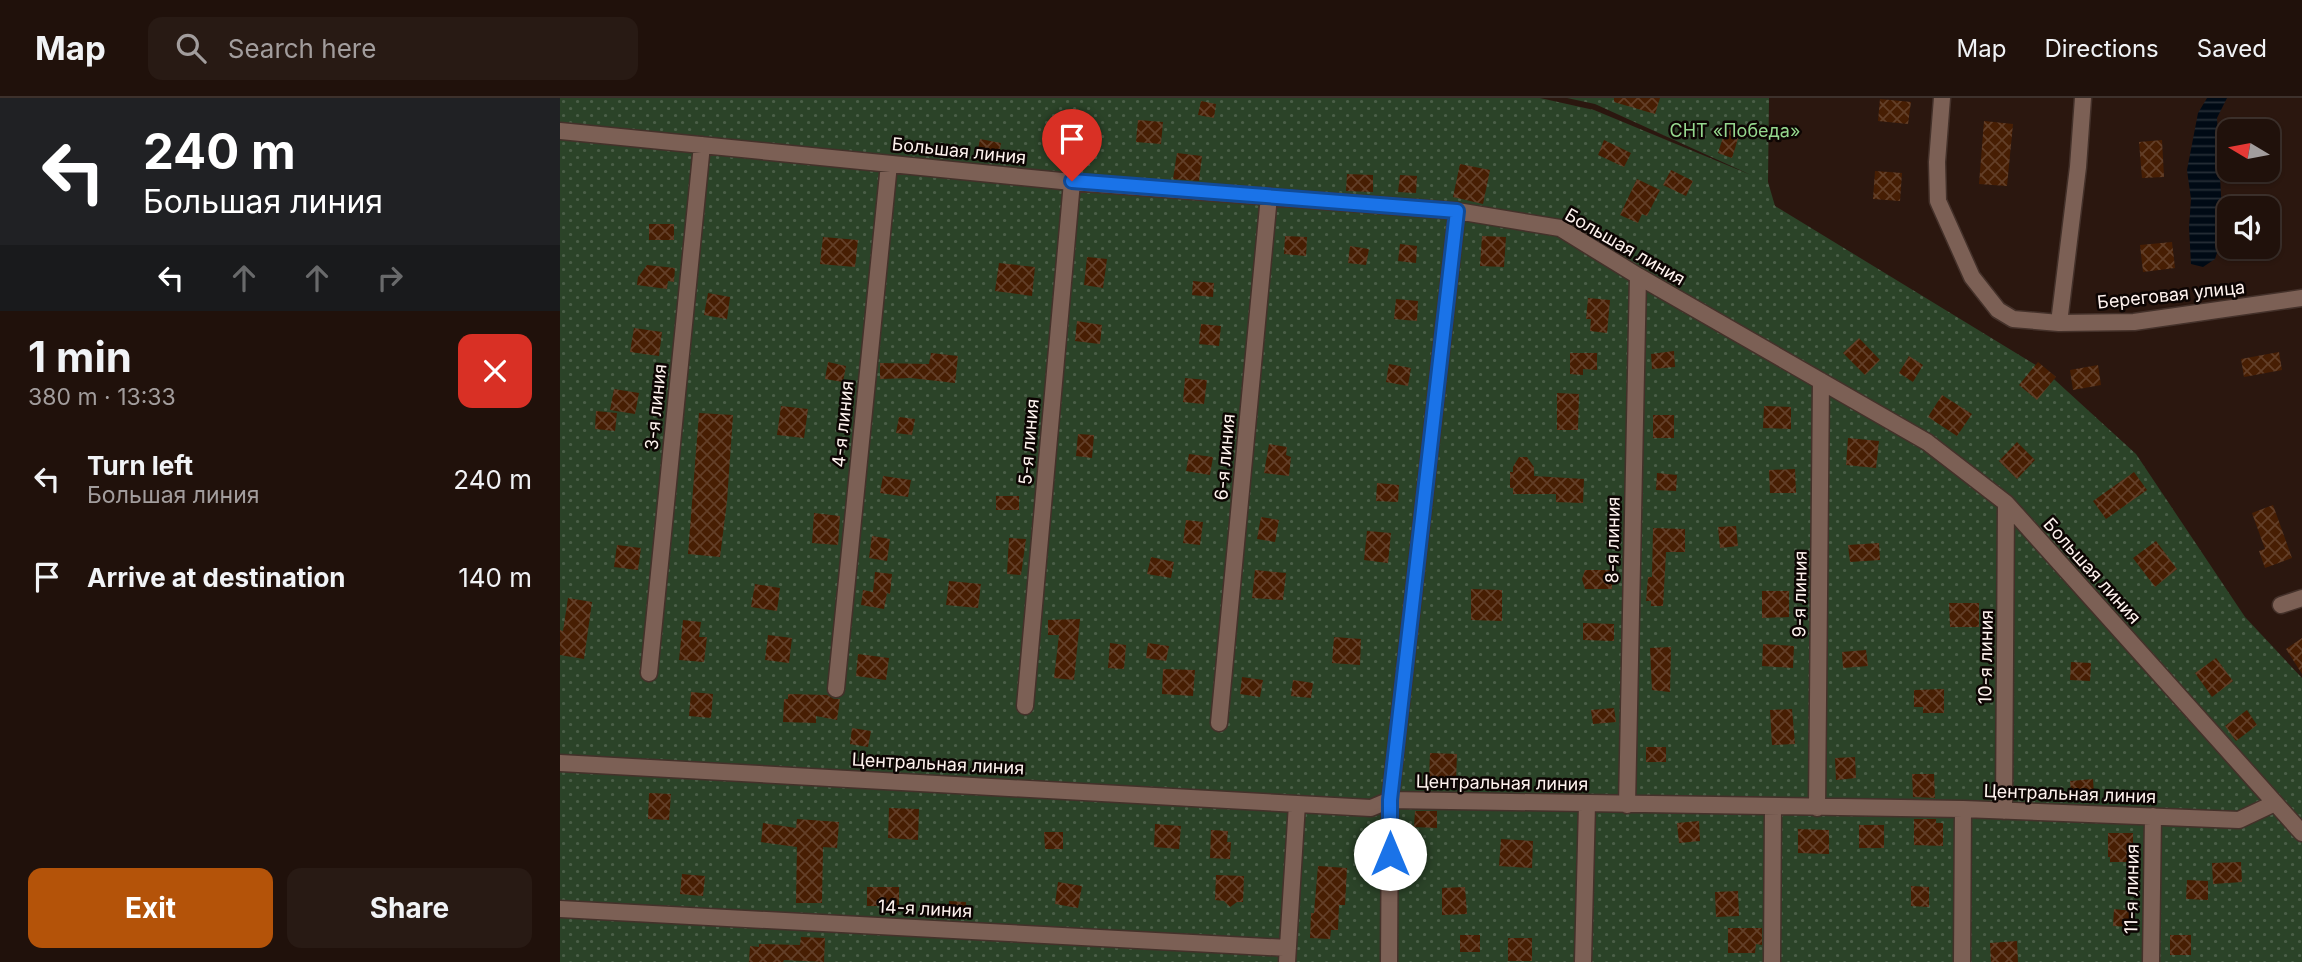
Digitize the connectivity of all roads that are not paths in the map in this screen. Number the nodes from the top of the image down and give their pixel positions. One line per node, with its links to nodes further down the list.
1 (1942, 98): 11 (street, Береговая улица)
2 (2083, 98): 11 (street)
3 (560, 131): 4 (street, Большая линия)
4 (702, 145): 5 (street, Большая линия); 16 (street, 3-я линия)
5 (889, 164): 6 (street, Большая линия); 17 (street, 4-я линия)
6 (1072, 181): 7 (street, Большая линия); 18 (street, 5-я линия)
7 (1269, 196): 8 (street, Большая линия); 19 (street, 6-я линия)
8 (1457, 211): 9 (street, Большая линия); 21 (street)
9 (1638, 276): 12 (street, Большая линия); 25 (street, 8-я линия)
10 (2302, 298): 11 (street, Береговая улица)
11 (2059, 323)
12 (1821, 381): 13 (street, Большая линия); 27 (street, 9-я линия)
13 (2006, 503): 22 (street, Большая линия); 29 (street, 10-я линия)
14 (2302, 598): 15 (street)
15 (2281, 605)
16 (649, 673)
17 (836, 689)
18 (1025, 706)
19 (1219, 723)
20 (560, 763): 23 (street, Центральная линия)
21 (1390, 800): 23 (street, Центральная линия); 24 (street, Центральная линия); 34 (street)
22 (2275, 803): 30 (street, Центральная линия); 31 (street, Большая линия)
23 (1297, 804): 33 (street)
24 (1587, 804): 25 (street, Центральная линия); 35 (street)
25 (1627, 805): 26 (street, Центральная линия)
26 (1773, 808): 27 (street, Центральная линия); 36 (street)
27 (1817, 808): 28 (street, Центральная линия)
28 (1963, 809): 29 (street, Центральная линия); 37 (street)
29 (2004, 811): 30 (street, Центральная линия)
30 (2152, 816): 38 (street, 11-я линия)
31 (2302, 833)
32 (560, 909): 33 (street, 14-я линия)
33 (1288, 955)
34 (1390, 962)
35 (1583, 962)
36 (1772, 962)
37 (1962, 962)
38 (2151, 962)

